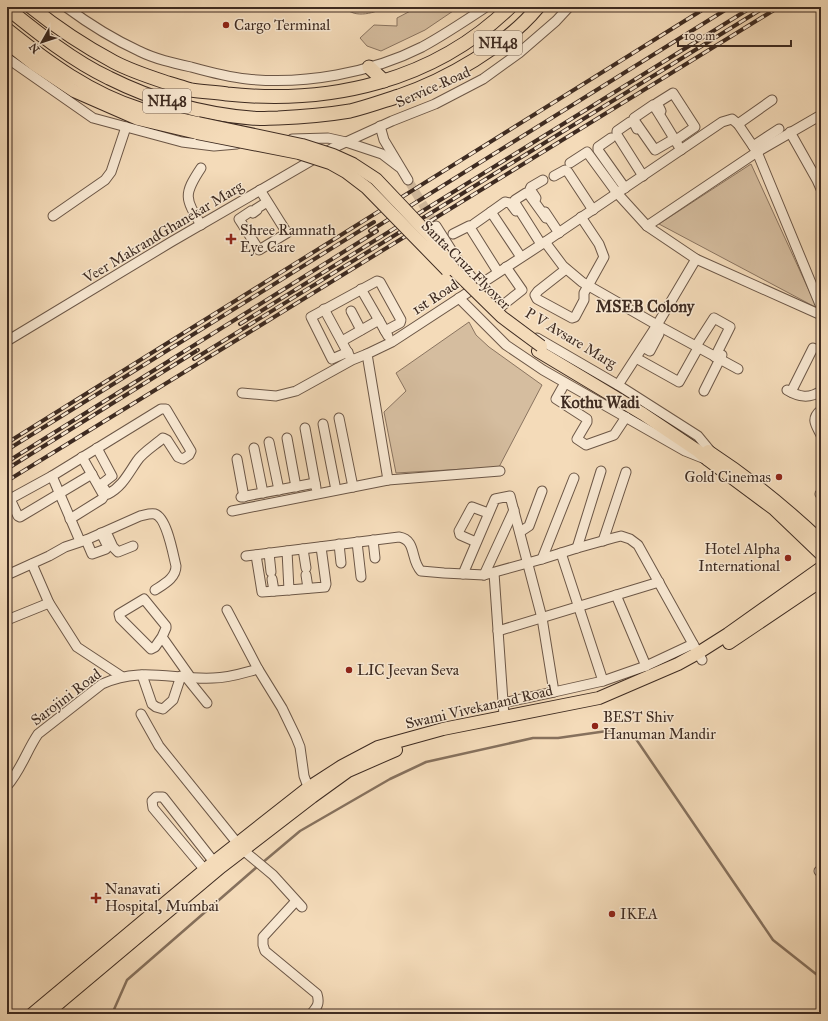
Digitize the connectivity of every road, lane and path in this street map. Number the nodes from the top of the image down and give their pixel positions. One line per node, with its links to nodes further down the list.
1 (31, 7): 12 (highway, NH48)
2 (66, 7): 11 (street)
3 (486, 7): 11 (street)
4 (510, 7): 12 (highway, NH48)
5 (538, 7): 7 (highway, NH48)
6 (569, 7): 16 (street, Service Road)
7 (7, 8)
8 (7, 29): 18 (main road, Santa Cruz Flyover)
9 (7, 43): 18 (main road)
10 (7, 58): 17 (street)
11 (369, 67): 12 (highway)
12 (384, 81)
13 (772, 100): 15 (street)
14 (821, 116): 20 (street)
15 (737, 123): 24 (street, 1st Road); 25 (street)
16 (380, 126): 23 (street, Service Road); 28 (street)
17 (126, 127): 23 (street); 41 (street)
18 (198, 128): 48 (main road, Santa Cruz Flyover, bridge); 77 (main road, Santa Cruz Flyover, bridge)
19 (779, 129): 25 (street)
20 (790, 132): 25 (street); 34 (street)
21 (611, 138): 36 (street)
22 (677, 138): 22 (street); 22 (street); 24 (street)
23 (346, 142): 28 (street); 35 (street, Veer MakrandGhanekar Marg)
24 (683, 148): 27 (street, 1st Road)
25 (755, 149): 47 (street); 62 (street)
26 (570, 163): 36 (street)
27 (660, 164): 31 (street, 1st Road); 31 (street)
28 (399, 166): 32 (street)
29 (201, 168): 46 (street)
30 (554, 176): 39 (street)
31 (643, 176): 36 (street, 1st Road)
32 (408, 180)
33 (543, 180): 50 (street)
34 (821, 189)
35 (260, 190): 37 (street); 38 (street, Veer MakrandGhanekar Marg)
36 (621, 191): 39 (street, 1st Road); 47 (street)
37 (267, 202): 42 (street); 42 (street)
38 (236, 204): 42 (street); 46 (street, Veer MakrandGhanekar Marg)
39 (593, 210): 43 (street, 1st Road)
40 (491, 212): 45 (street); 49 (street); 53 (street)
41 (53, 216)
42 (243, 216)
43 (581, 217): 50 (street, 1st Road); 59 (street)
44 (546, 218): 52 (street)
45 (474, 224)
46 (200, 225): 72 (street, Veer MakrandGhanekar Marg)
47 (647, 226): 54 (street)
48 (433, 231): 58 (street, P V Avsare Marg); 77 (main road, Santa Cruz Flyover, bridge)
49 (530, 232)
50 (559, 233): 52 (street, 1st Road)
51 (453, 234): 57 (street)
52 (543, 243): 53 (street, 1st Road); 56 (street)
53 (521, 257): 55 (street, 1st Road)
54 (696, 259): 66 (street); 68 (street)
55 (506, 267): 57 (street, 1st Road); 63 (street)
56 (566, 269): 59 (street); 59 (street)
57 (498, 272): 58 (street, 1st Road)
58 (478, 285): 61 (street, 1st Road); 63 (street, P V Avsare Marg)
59 (590, 286): 68 (street)
60 (361, 289): 64 (street); 67 (street); 71 (street)
61 (459, 298): 74 (street, 1st Road); 84 (street)
62 (821, 307)
63 (498, 308): 86 (street, P V Avsare Marg)
64 (324, 309): 73 (street); 79 (street)
65 (351, 311): 70 (street)
66 (821, 315)
67 (379, 320): 70 (street); 71 (street)
68 (658, 329): 75 (street); 81 (street)
69 (735, 329): 80 (street)
70 (361, 330): 73 (street)
71 (385, 331): 74 (street)
72 (7, 341)
73 (342, 341): 79 (street)
74 (392, 342): 78 (street, 1st Road)
75 (700, 347): 80 (street); 80 (street); 81 (street); 85 (street)
76 (813, 348): 88 (street)
77 (540, 349): 100 (main road, Santa Cruz Flyover)
78 (367, 354): 79 (street, 1st Road); 109 (street)
79 (350, 356): 89 (street)
80 (717, 356): 82 (street); 83 (street); 87 (street)
81 (636, 358): 86 (street)
82 (738, 369)
83 (707, 373)
84 (565, 383): 91 (street); 91 (street)
85 (682, 384)
86 (618, 386): 100 (street, P V Avsare Marg)
87 (704, 391)
88 (821, 391)
89 (242, 393)
90 (821, 410): 95 (street)
91 (626, 417): 100 (street)
92 (339, 418): 110 (street)
93 (323, 424): 112 (street)
94 (304, 428): 114 (street)
95 (821, 435)
96 (287, 438): 113 (street)
97 (268, 442): 115 (street)
98 (97, 448): 101 (street); 111 (street); 111 (street)
99 (254, 448): 117 (street)
100 (707, 456): 119 (main road, P V Avsare Marg)
101 (82, 457): 106 (street); 107 (street)
102 (237, 458): 117 (street)
103 (500, 471): 109 (street)
104 (601, 471): 135 (street)
105 (626, 472): 127 (street)
106 (92, 474): 111 (street); 118 (street)
107 (52, 476): 118 (street); 118 (street)
108 (574, 478): 144 (street)
109 (388, 480): 110 (street)
110 (352, 484): 112 (street); 114 (street)
111 (100, 485): 123 (street)
112 (335, 485): 114 (street)
113 (296, 487): 114 (street); 115 (street)
114 (316, 489): 121 (street)
115 (279, 490): 117 (street)
116 (542, 491): 125 (street)
117 (263, 493)
118 (59, 494): 123 (street)
119 (762, 496): 129 (main road); 140 (main road, P V Avsare Marg)
120 (514, 510): 122 (street); 125 (street); 152 (street)
121 (232, 511)
122 (488, 513): 131 (street); 131 (street)
123 (70, 518): 128 (street)
124 (103, 532): 128 (street); 128 (street); 133 (street); 157 (street)
125 (520, 532): 146 (street)
126 (373, 540): 130 (street); 143 (street); 151 (street)
127 (603, 540): 135 (street); 155 (street)
128 (83, 541): 147 (street)
129 (821, 541)
130 (357, 542): 132 (street); 153 (street)
131 (476, 542): 151 (street)
132 (339, 544): 134 (street); 145 (street)
133 (133, 546)
134 (321, 547): 136 (street); 156 (street)
135 (577, 548): 139 (street)
136 (304, 549): 137 (street); 156 (street)
137 (287, 551): 138 (street); 158 (street)
138 (269, 553): 141 (street); 160 (street)
139 (561, 553): 144 (street); 163 (street)
140 (821, 554)
141 (256, 555): 142 (street); 160 (street)
142 (246, 556)
143 (375, 558)
144 (542, 560): 146 (street)
145 (341, 563)
146 (528, 563): 149 (street); 165 (street)
147 (32, 564): 150 (street); 162 (street)
148 (821, 568): 159 (main road, Swami Vivekanand Road)
149 (494, 573): 152 (street); 167 (street)
150 (7, 574)
151 (463, 574): 152 (street)
152 (484, 575)
153 (361, 577)
154 (821, 581): 159 (main road, Swami Vivekanand Road)
155 (659, 582): 161 (street); 169 (street)
156 (308, 588): 158 (street)
157 (155, 590)
158 (289, 590): 160 (street)
159 (799, 590): 169 (main road, Swami Vivekanand Road)
160 (274, 591)
161 (616, 595): 163 (street); 170 (street)
162 (49, 603): 166 (street); 173 (street)
163 (579, 607): 165 (street); 175 (street)
164 (227, 610): 171 (street)
165 (542, 618): 167 (street); 177 (street)
166 (7, 620)
167 (498, 631): 178 (street)
168 (162, 637): 168 (street); 174 (street)
169 (698, 652): 170 (street); 176 (main road, Swami Vivekanand Road)
170 (646, 666): 175 (street)
171 (258, 668): 174 (street); 183 (street)
172 (142, 675): 173 (street); 174 (street); 174 (street)
173 (121, 676): 182 (street, Sarojini Road)
174 (186, 677): 179 (street)
175 (603, 681): 177 (street)
176 (629, 689): 181 (main road, Swami Vivekanand Road); 183 (main road, Swami Vivekanand Road)
177 (554, 692): 178 (street)
178 (503, 702): 181 (street)
179 (207, 703)
180 (141, 714): 184 (street)
181 (504, 716): 183 (main road, Swami Vivekanand Road)
182 (7, 786)
183 (310, 793): 184 (main road, Swami Vivekanand Road)
184 (240, 847): 185 (main road, Swami Vivekanand Road); 187 (main road, Swami Vivekanand Road); 188 (street)
185 (209, 866): 185 (street); 186 (main road, Swami Vivekanand Road)
186 (32, 1014)
187 (46, 1014)
188 (311, 1014)

